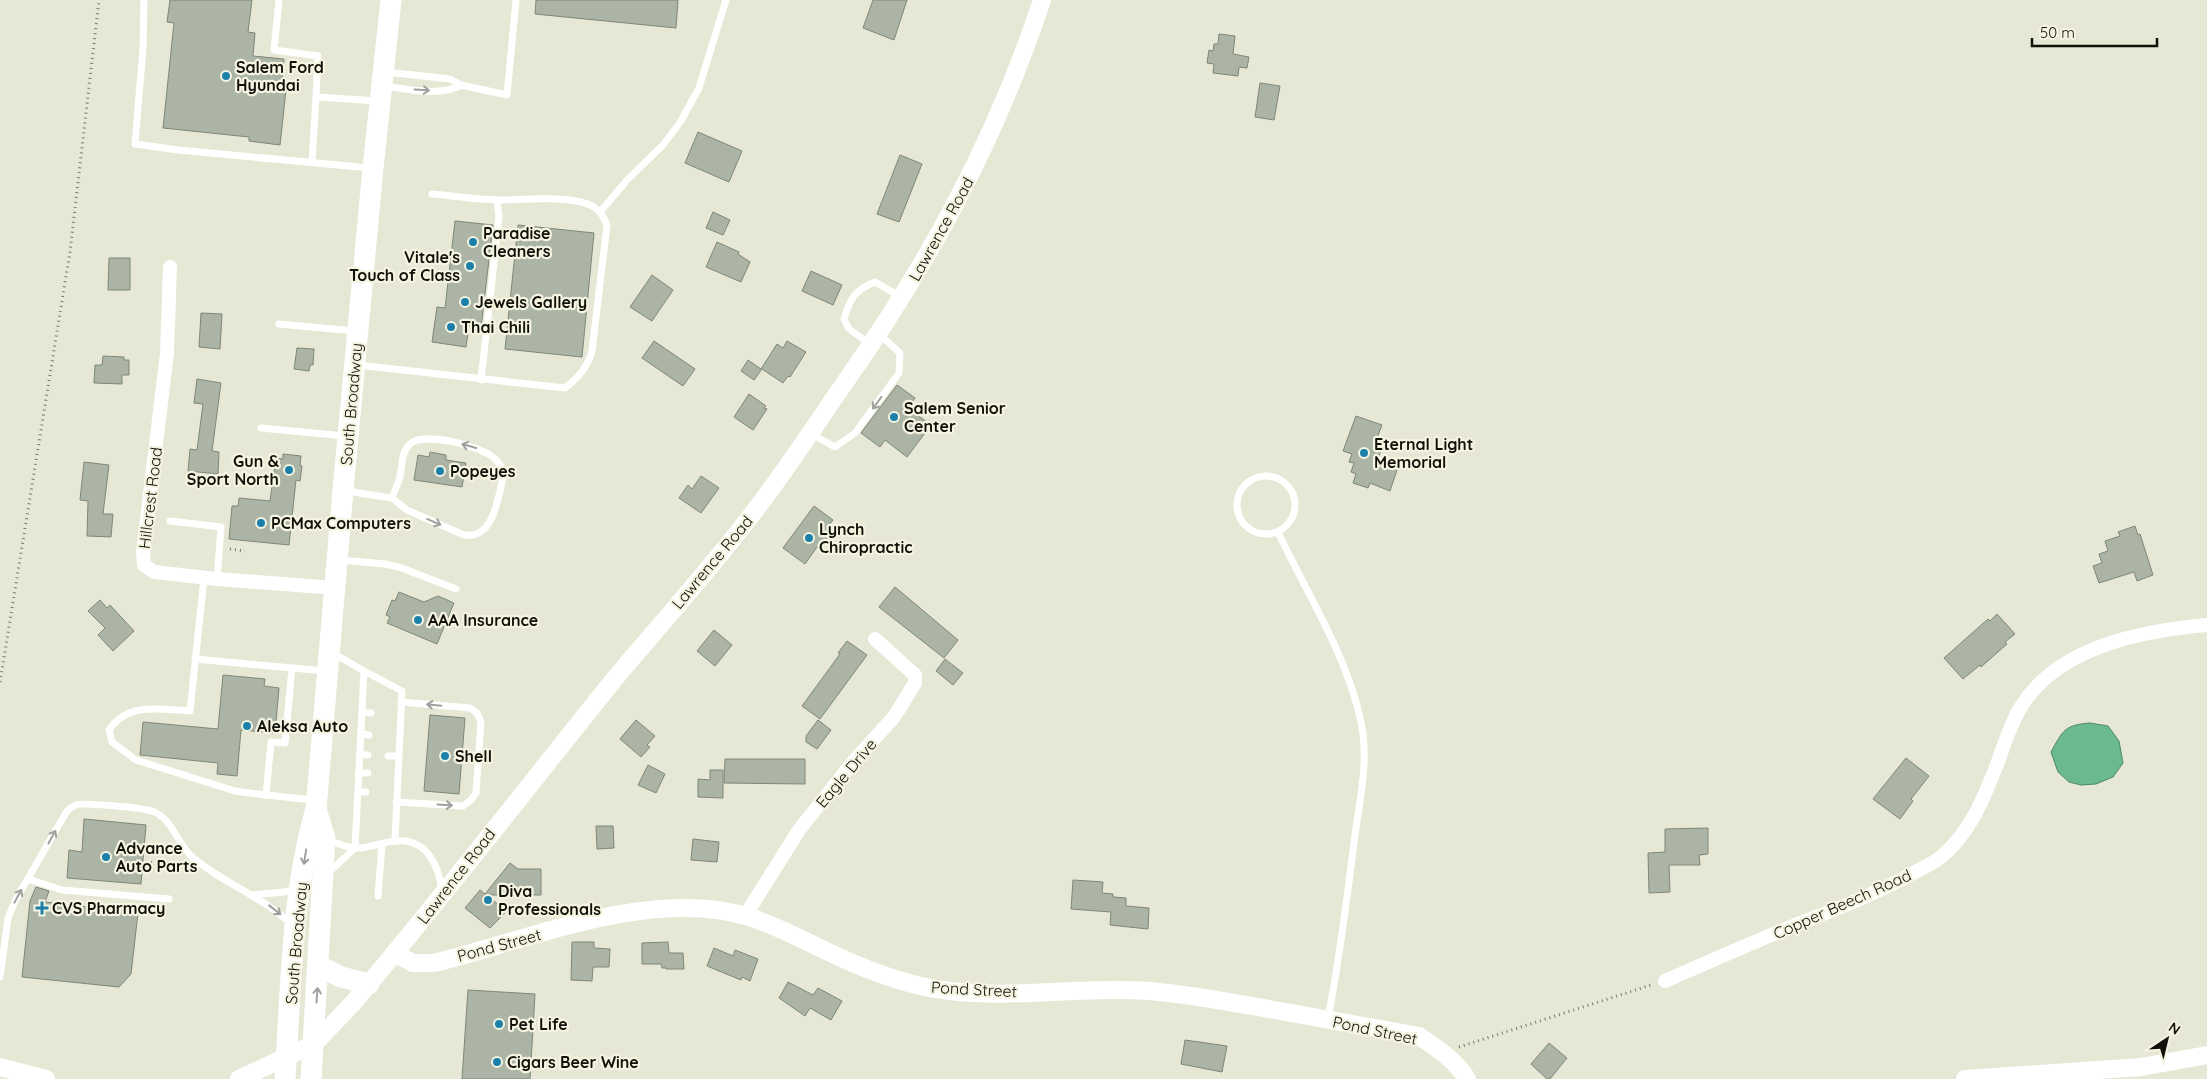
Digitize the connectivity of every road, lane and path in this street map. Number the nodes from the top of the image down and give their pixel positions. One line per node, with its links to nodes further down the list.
1 (99, 0): 40 (path)
2 (144, 0): 11 (lane)
3 (279, 0): 10 (lane)
4 (391, 0): 9 (main road, South Broadway)
5 (516, 0): 8 (lane)
6 (726, 0): 15 (lane)
7 (1042, 0): 17 (street, Lawrence Road)
8 (461, 85): 9 (lane, one-way to 8); 9 (lane)
9 (381, 86): 10 (lane); 12 (main road, South Broadway)
10 (316, 97): 11 (lane)
11 (312, 162): 12 (lane)
12 (373, 168): 19 (main road, South Broadway)
13 (432, 194): 14 (lane)
14 (497, 200): 15 (lane); 22 (lane)
15 (600, 212): 22 (lane)
16 (170, 267): 31 (street, Hillcrest Road)
17 (902, 297): 20 (street, Lawrence Road); 20 (lane)
18 (280, 324): 19 (lane)
19 (358, 331): 21 (main road, South Broadway)
20 (875, 340): 24 (street, Lawrence Road); 24 (lane, one-way to 24)
21 (355, 365): 22 (lane); 25 (main road, South Broadway)
22 (482, 380)
23 (261, 428): 25 (lane)
24 (810, 434): 74 (street, Lawrence Road)
25 (348, 436): 26 (main road, South Broadway)
26 (343, 490): 27 (lane); 30 (main road, South Broadway)
27 (392, 498): 27 (lane, one-way to 27)
28 (170, 521): 31 (lane)
29 (1278, 532): 29 (lane); 85 (lane)
30 (337, 560): 32 (main road, South Broadway); 33 (lane)
31 (210, 579): 32 (street, Hillcrest Road); 36 (lane)
32 (335, 588): 37 (main road, South Broadway)
33 (456, 589)
34 (2207, 625): 83 (street, Copper Beech Road)
35 (875, 639): 78 (street, Eagle Drive)
36 (195, 659): 38 (lane); 62 (lane)
37 (330, 661): 38 (lane); 39 (lane); 64 (main road, South Broadway)
38 (292, 668): 62 (lane)
39 (364, 671): 41 (lane); 42 (lane)
40 (0, 682)
41 (401, 702): 45 (lane); 63 (lane, one-way to 41)
42 (362, 712): 43 (lane); 46 (lane)
43 (371, 712)
44 (391, 714): 45 (lane)
45 (400, 714): 49 (lane)
46 (361, 734): 47 (lane); 50 (lane)
47 (369, 735)
48 (390, 736): 49 (lane)
49 (399, 736): 53 (lane)
50 (360, 755): 51 (lane); 54 (lane)
51 (368, 755)
52 (388, 756): 53 (lane)
53 (398, 756): 57 (lane)
54 (358, 773): 55 (lane); 58 (lane)
55 (368, 773)
56 (388, 773): 57 (lane)
57 (397, 774): 61 (lane)
58 (358, 792): 59 (lane); 68 (lane)
59 (366, 792)
60 (388, 793): 61 (lane)
61 (396, 793): 63 (lane)
62 (266, 795): 64 (lane)
63 (396, 802): 66 (lane)
64 (316, 804): 65 (main road, South Broadway); 73 (main road, South Broadway, one-way to 73)
65 (325, 838): 68 (lane); 71 (main road, South Broadway)
66 (395, 841): 67 (lane); 74 (lane)
67 (382, 844): 68 (lane); 76 (lane)
68 (354, 848): 71 (lane)
69 (146, 862): 70 (path)
70 (163, 864)
71 (323, 878): 81 (main road, South Broadway)
72 (28, 880): 75 (lane, one-way to 75); 77 (lane); 82 (lane, one-way to 72)
73 (300, 888): 75 (lane); 79 (main road, South Broadway)
74 (442, 894): 80 (street, Lawrence Road)
75 (251, 895): 79 (lane, one-way to 79)
76 (378, 896)
77 (169, 898)
78 (745, 916): 80 (street, Pond Street); 85 (street, Pond Street)
79 (296, 929): 89 (main road, South Broadway)
80 (394, 954): 84 (street, Lawrence Road)
81 (319, 966): 84 (main road); 86 (main road, South Broadway, one-way to 81)
82 (0, 977)
83 (1666, 981): 87 (path)
84 (369, 984): 86 (street, Lawrence Road)
85 (1328, 1020): 87 (street, Pond Street)
86 (314, 1044): 89 (street, Lawrence Road); 94 (main road, South Broadway)
87 (1442, 1052): 95 (street, Pond Street)
88 (2207, 1055): 96 (street)
89 (286, 1058): 91 (street, Lawrence Road); 93 (main road, South Broadway)
90 (0, 1067): 92 (street)
91 (243, 1078)
92 (46, 1079)
93 (285, 1079)
94 (311, 1079)
95 (1467, 1079)
96 (1964, 1079)

